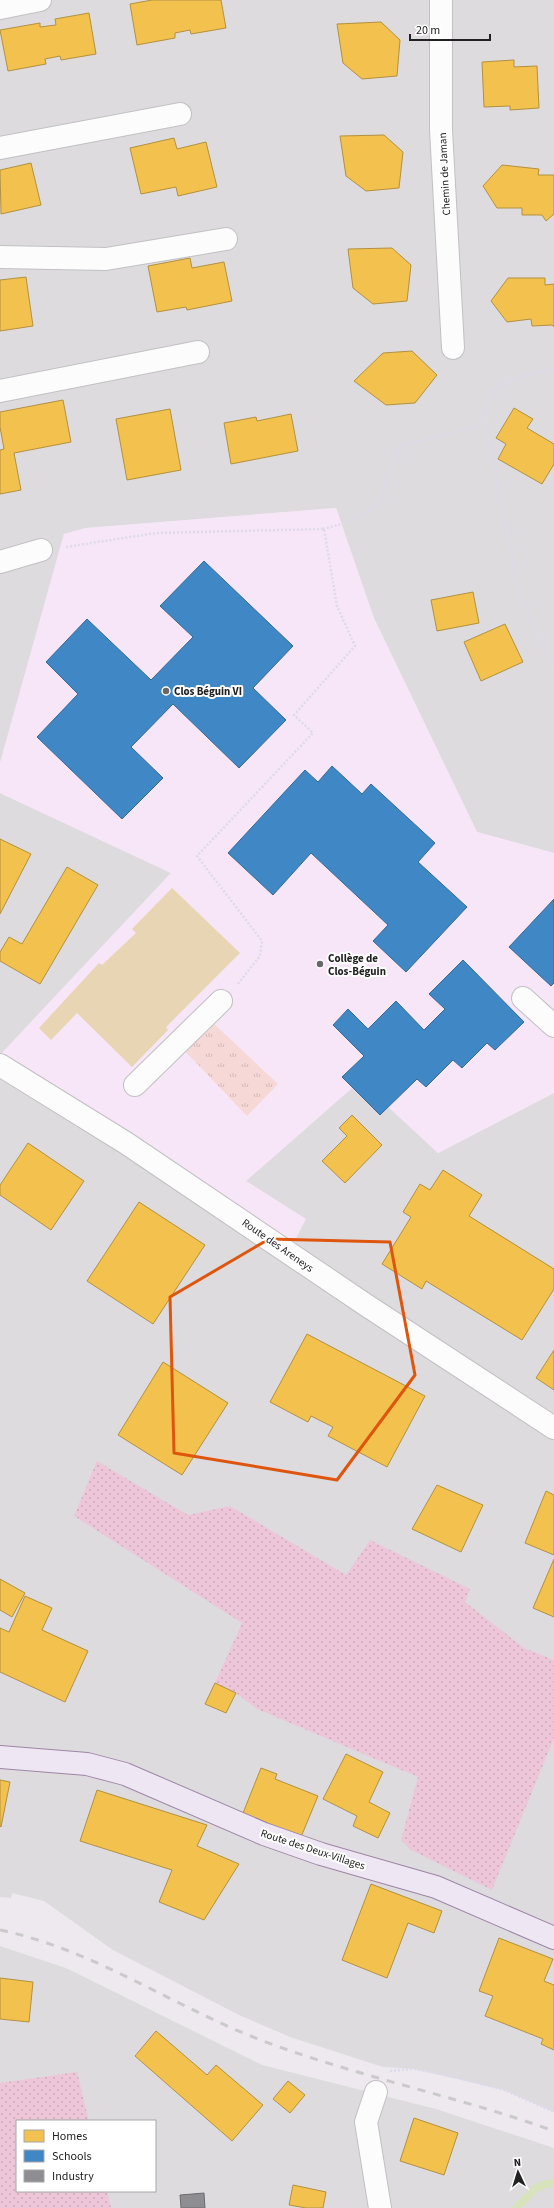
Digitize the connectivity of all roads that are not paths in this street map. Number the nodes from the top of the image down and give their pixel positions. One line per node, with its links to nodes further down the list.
1 (40, 0): 3 (street)
2 (441, 0): 8 (street, Chemin de Jaman)
3 (0, 8)
4 (180, 114): 5 (street)
5 (0, 148)
6 (226, 239): 7 (street)
7 (0, 257)
8 (453, 348)
9 (198, 352): 10 (street)
10 (0, 391)
11 (42, 550): 12 (street)
12 (0, 562)
13 (522, 998): 15 (street)
14 (221, 1001): 17 (street)
15 (554, 1026)
16 (0, 1065): 18 (street, Route des Areneys)
17 (136, 1085)
18 (554, 1428)
19 (0, 1757): 20 (main road, Route des Deux-Villages)
20 (554, 1938)
21 (376, 2092): 22 (street)
22 (380, 2208)

